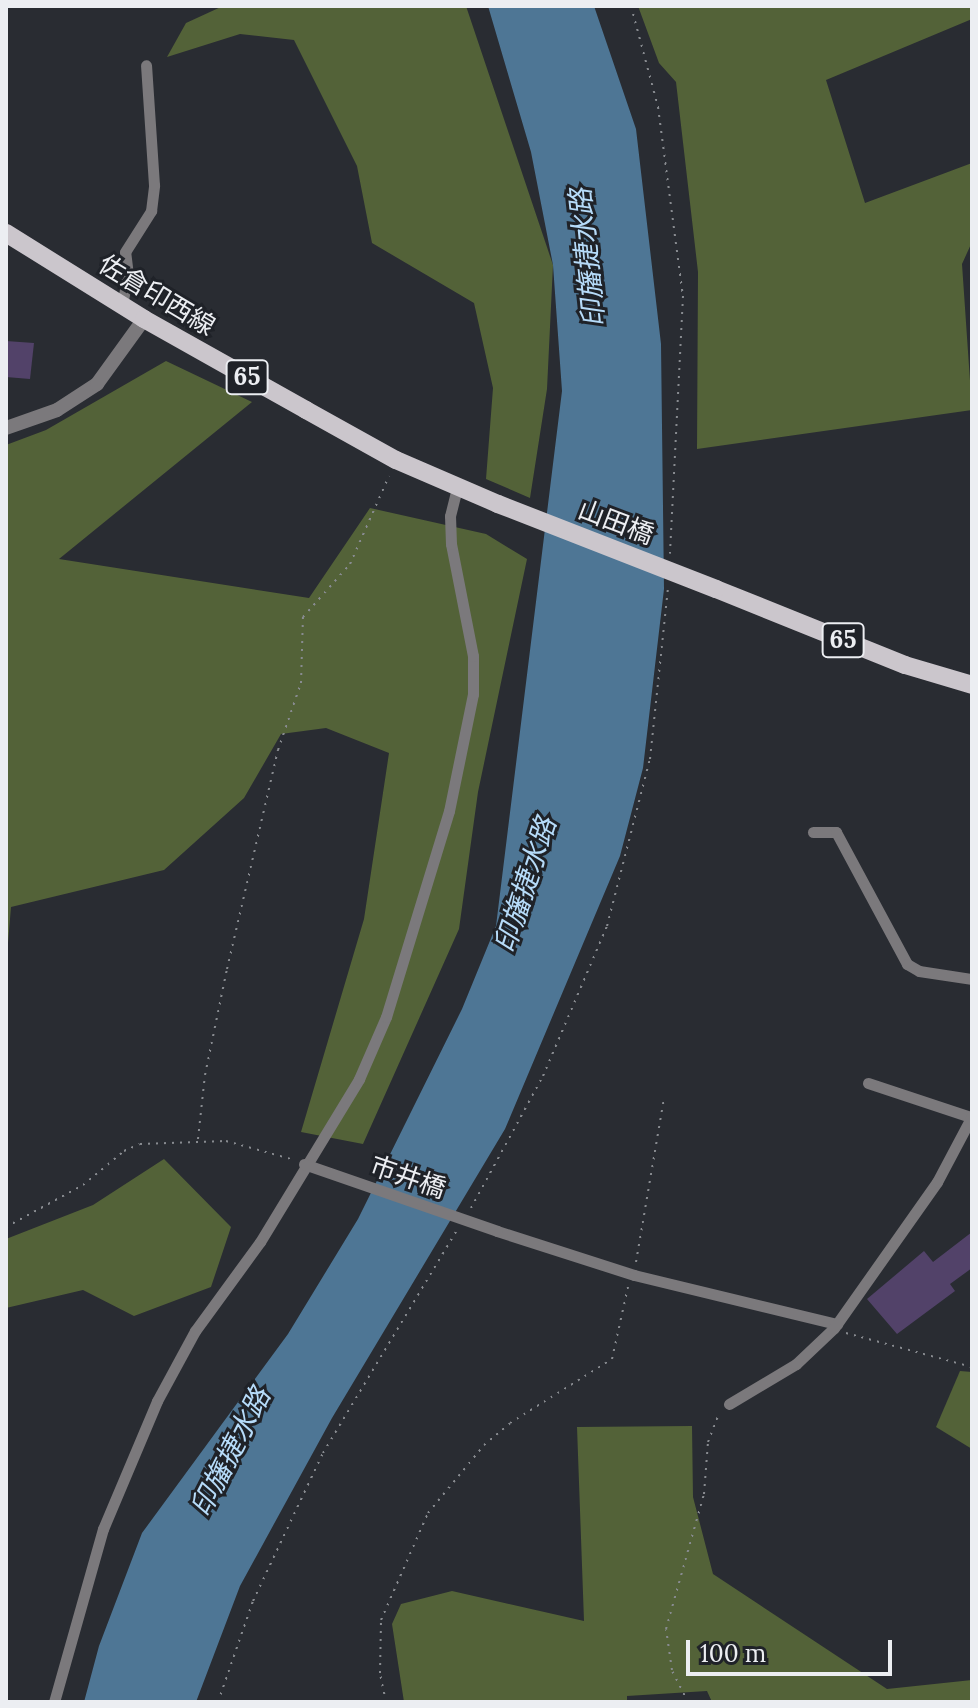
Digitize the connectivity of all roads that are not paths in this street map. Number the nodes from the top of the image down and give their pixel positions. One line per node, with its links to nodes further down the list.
1 (146, 65): 3 (street)
2 (6, 233): 3 (main road, 佐倉印西線 / 65)
3 (122, 305): 4 (main road, 佐倉印西線 / 65)
4 (144, 319): 5 (street); 6 (main road, 佐倉印西線 / 65)
5 (6, 428)
6 (457, 487): 7 (main road, 佐倉印西線 / 65); 16 (street)
7 (498, 504): 8 (main road, 山田橋 / 65, bridge)
8 (972, 685)
9 (813, 832): 10 (street)
10 (972, 979)
11 (868, 1083): 12 (street)
12 (972, 1117): 14 (street)
13 (304, 1164): 14 (street, 市井橋, bridge)
14 (835, 1326): 15 (street)
15 (729, 1404)
16 (54, 1702)

